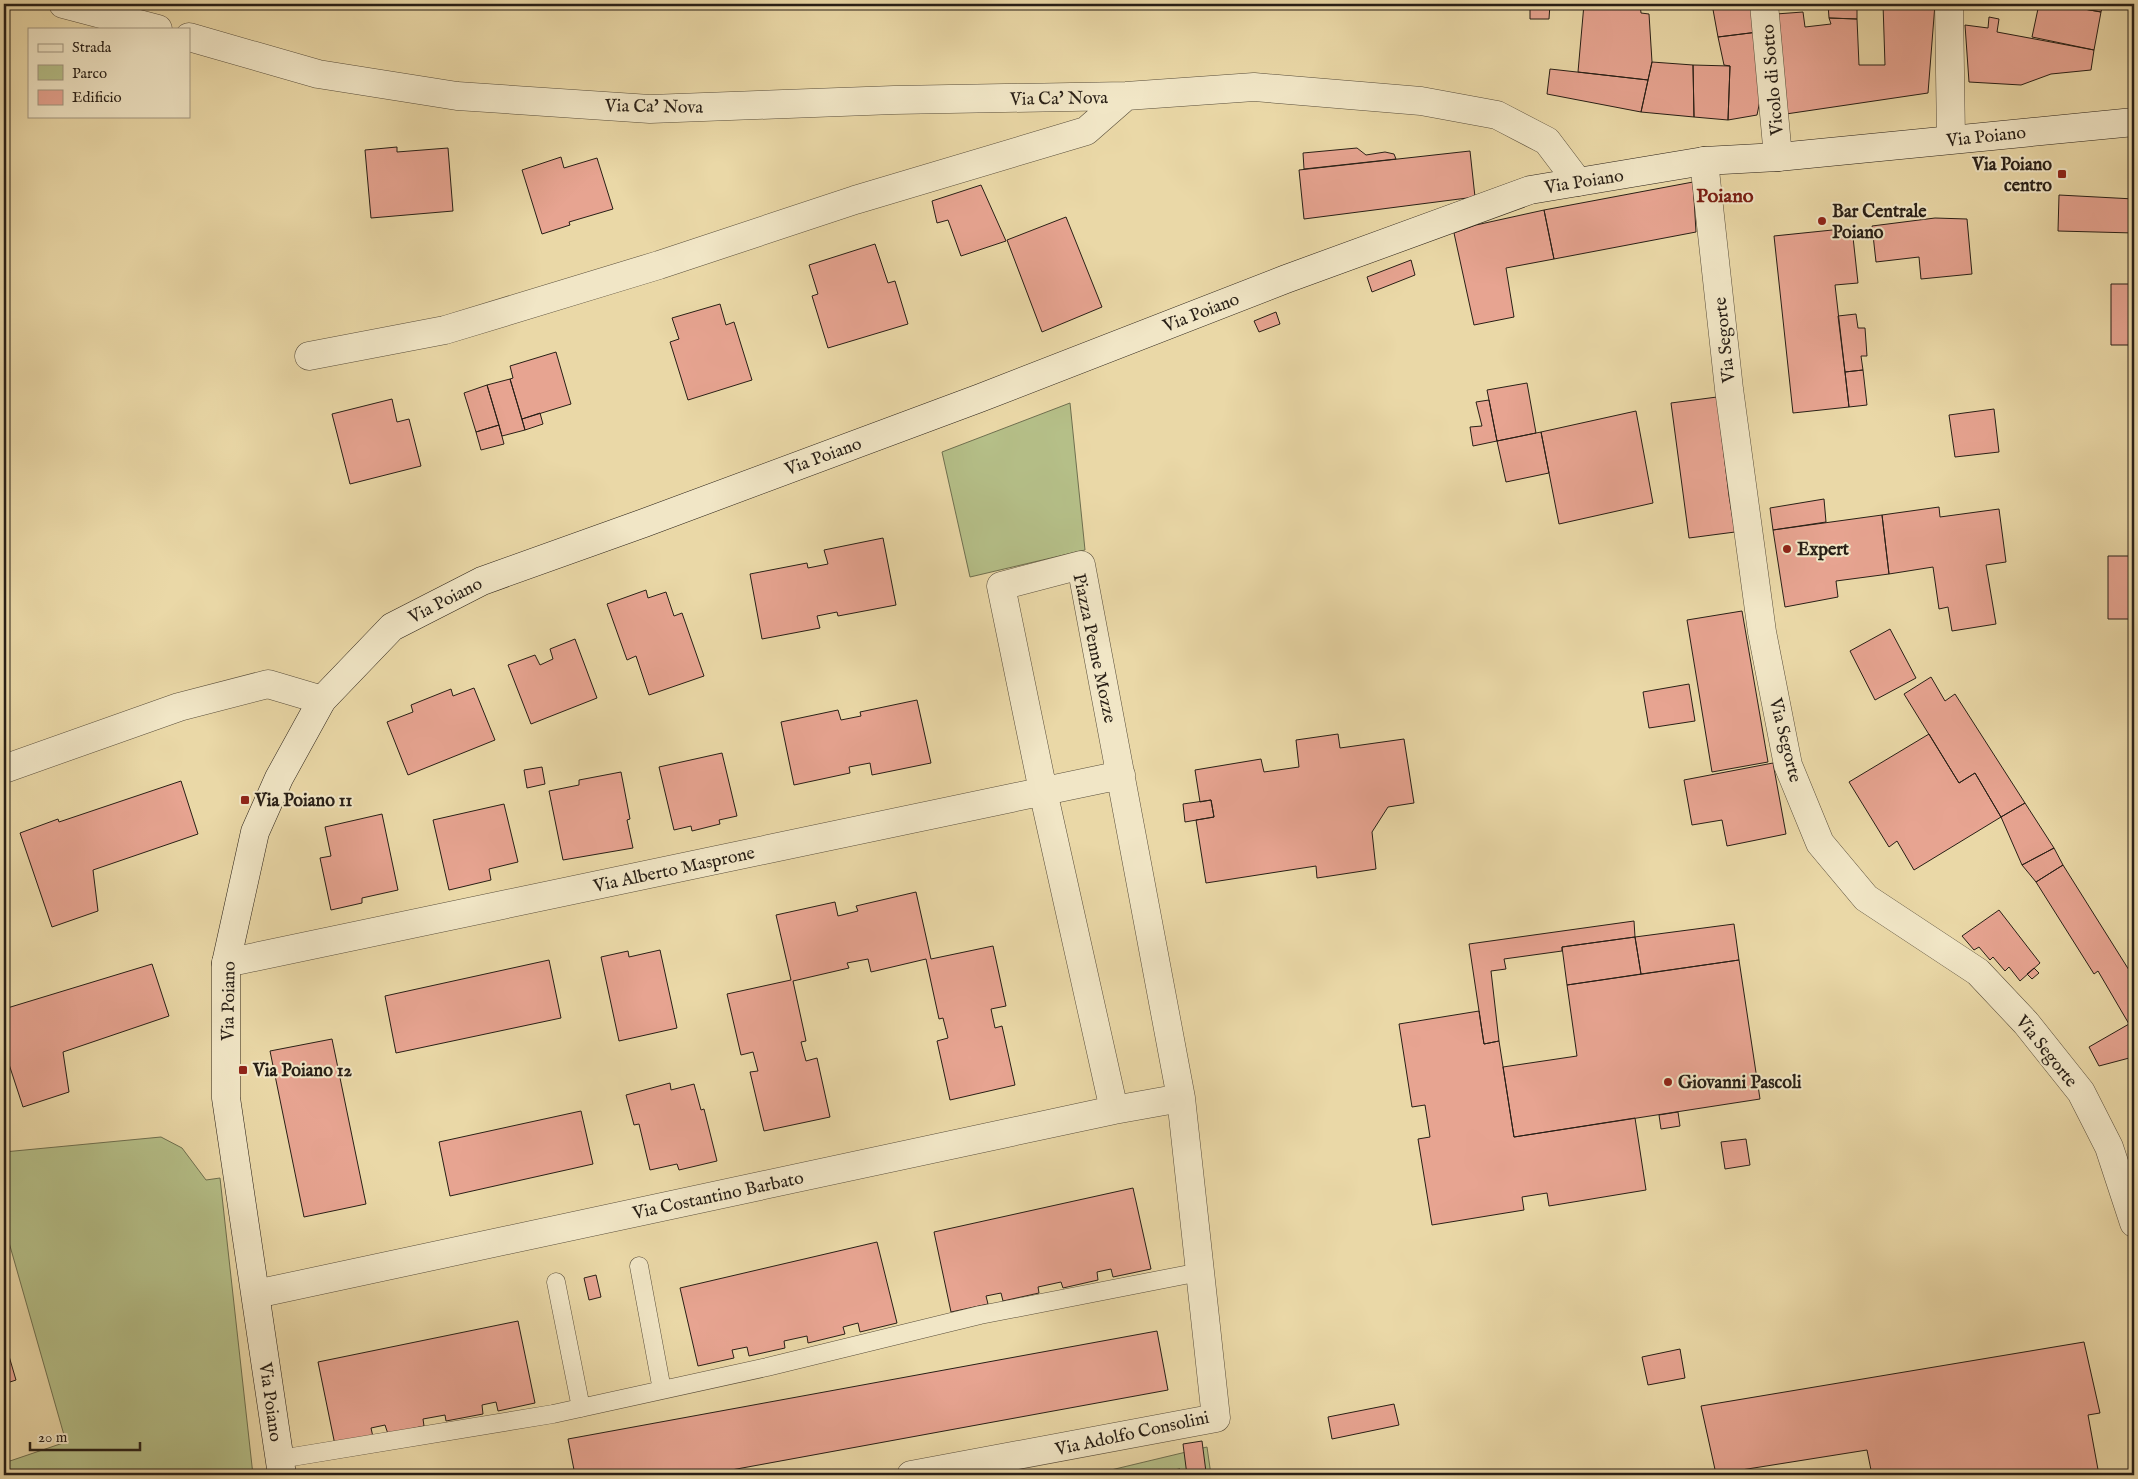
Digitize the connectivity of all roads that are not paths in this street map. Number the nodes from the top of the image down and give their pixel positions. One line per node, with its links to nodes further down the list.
1 (63, 4): 4 (street)
2 (1764, 4): 9 (street, Vicolo di Sotto)
3 (1949, 4): 8 (street)
4 (154, 28)
5 (190, 37): 6 (street, Via Ca' Nova)
6 (1126, 96): 11 (street, Via Ca' Nova); 12 (street, Via Ca' Nova)
7 (2134, 122): 8 (street, Via Poiano)
8 (1951, 139): 9 (street, Via Poiano)
9 (1778, 156): 10 (street, Via Poiano)
10 (1704, 162): 11 (street, Via Poiano); 20 (street, Via Segorte)
11 (1578, 182): 13 (street, Via Poiano)
12 (309, 356)
13 (322, 700): 14 (street); 17 (street, Via Poiano)
14 (4, 769)
15 (1121, 775): 16 (street, Via Alberto Masprone); 16 (street, Piazza Penne Mozze); 18 (street, Piazza Penne Mozze)
16 (1043, 791): 17 (street, Via Alberto Masprone); 19 (street, Piazza Penne Mozze)
17 (226, 963): 24 (street, Via Poiano)
18 (1181, 1098): 19 (street, Via Costantino Barbato); 22 (street, Via Adolfo Consolini)
19 (1114, 1110): 24 (street, Via Costantino Barbato)
20 (2134, 1223)
21 (639, 1266): 25 (lane)
22 (1200, 1272): 25 (lane); 28 (street, Via Adolfo Consolini)
23 (556, 1282): 26 (lane)
24 (256, 1294): 27 (street, Via Poiano)
25 (662, 1390): 26 (lane)
26 (580, 1408): 27 (lane)
27 (281, 1467)
28 (911, 1475)

